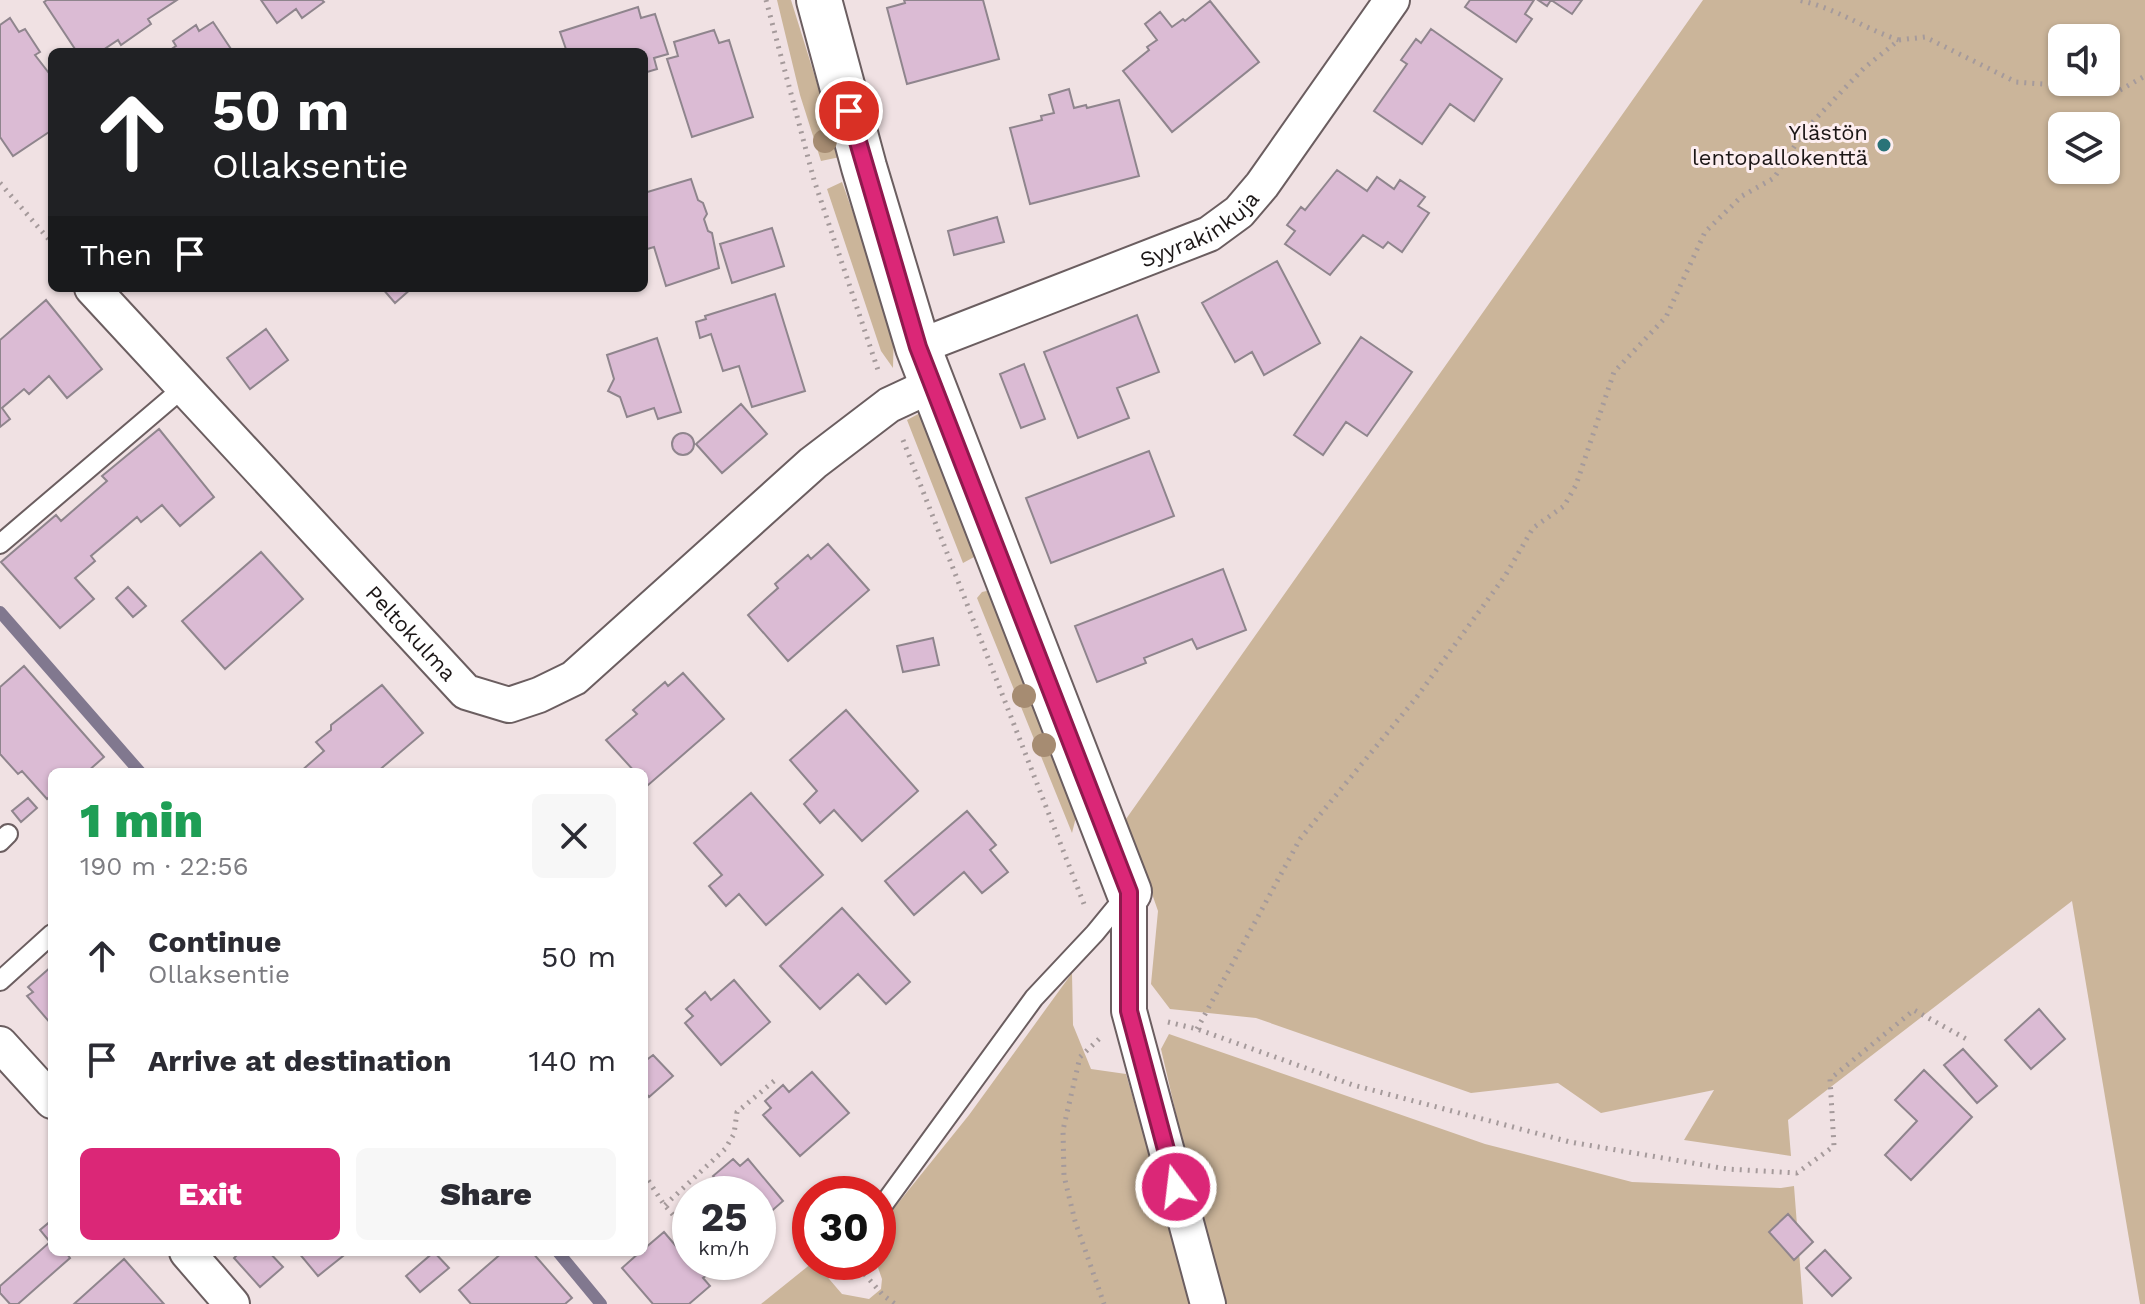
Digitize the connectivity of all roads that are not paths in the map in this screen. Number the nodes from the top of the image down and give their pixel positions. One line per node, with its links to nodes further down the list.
1 (819, 0): 4 (street)
2 (1392, 0): 4 (street, Syyrakinkuja)
3 (96, 292): 5 (street, Peltokulma)
4 (926, 366): 5 (street, Peltokulma); 7 (street)
5 (183, 388): 6 (lane)
6 (0, 544)
7 (1129, 892): 12 (lane); 15 (street)
8 (48, 938): 9 (lane)
9 (0, 981)
10 (0, 1044): 11 (street)
11 (48, 1097)
12 (896, 1187)
13 (190, 1256): 14 (street)
14 (232, 1304)
15 (1208, 1304)

